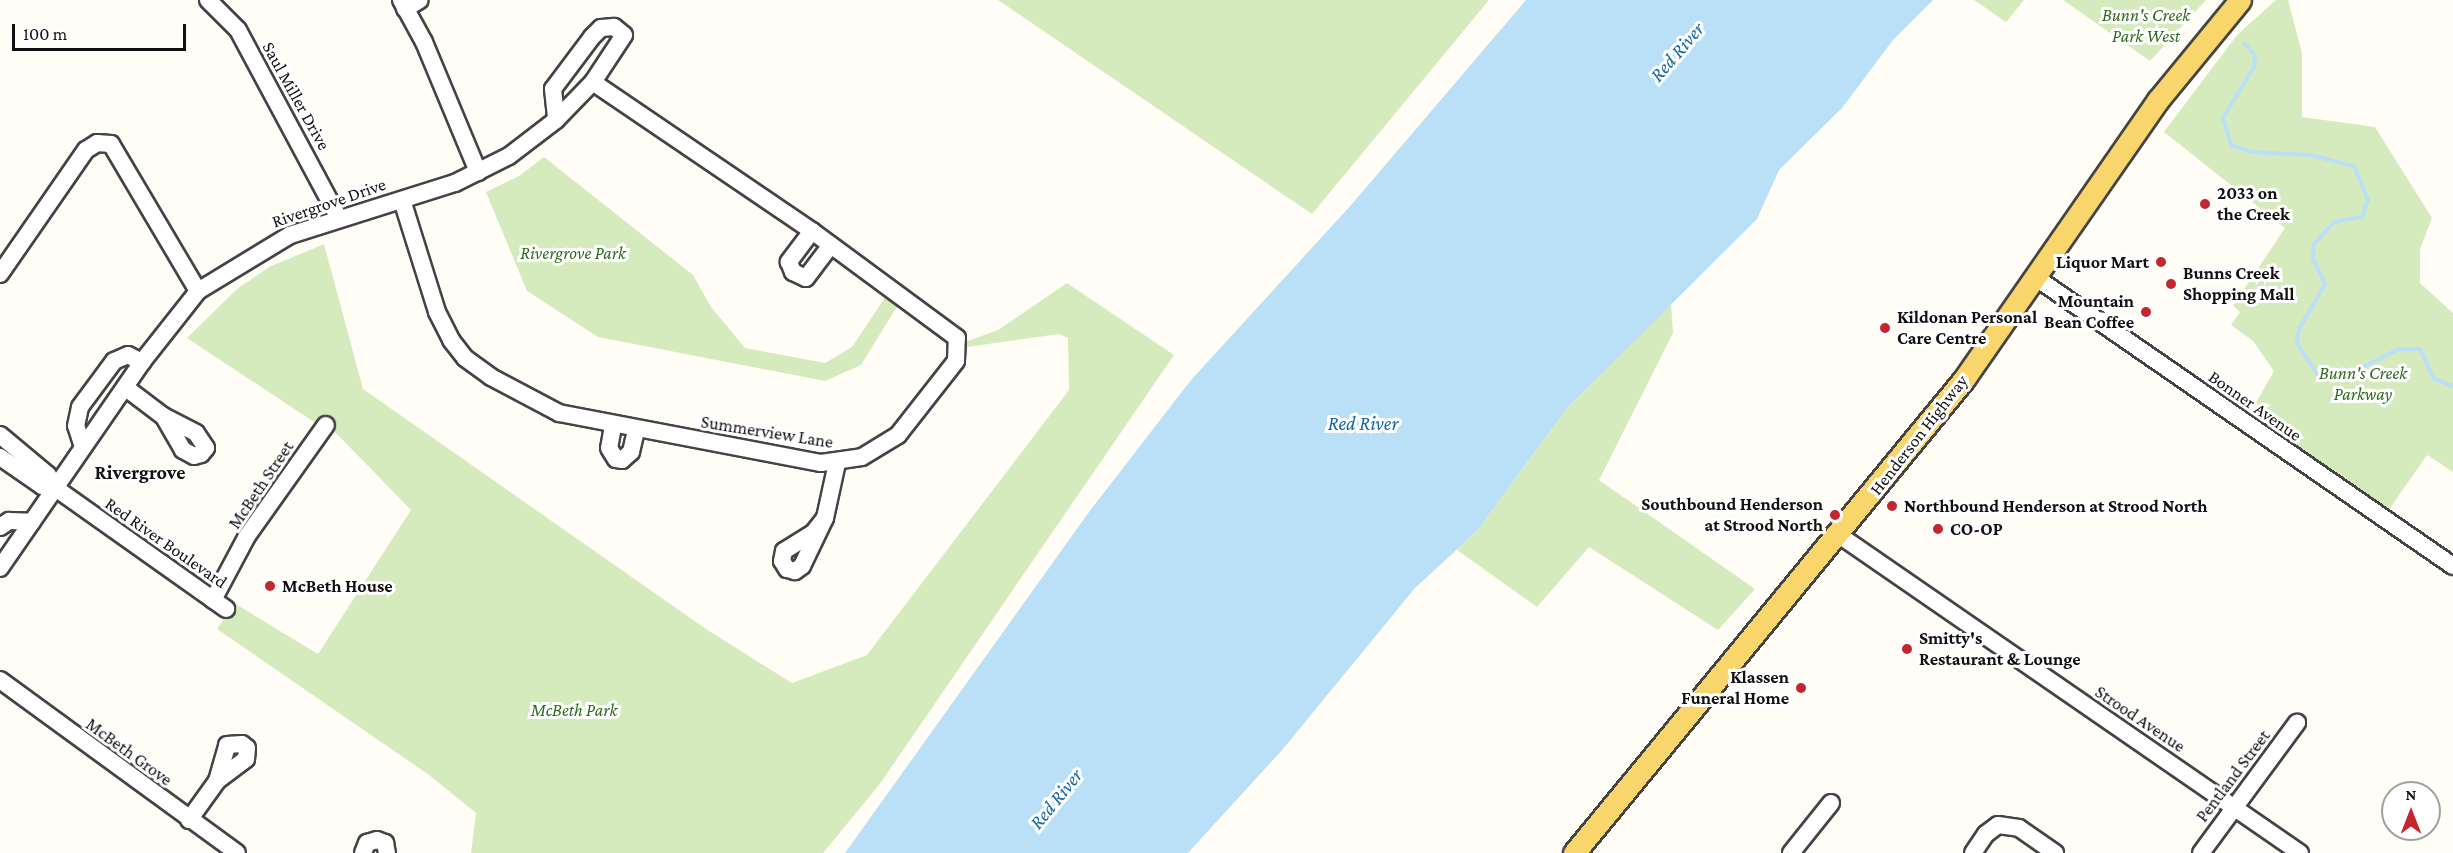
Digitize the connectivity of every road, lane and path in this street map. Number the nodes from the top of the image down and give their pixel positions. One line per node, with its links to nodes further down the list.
1 (208, 0): 8 (street, Saul Miller Drive)
2 (2240, 0): 12 (main road, Henderson Highway)
3 (409, 3): 6 (street)
4 (593, 82): 5 (street, Rivergrove Drive); 5 (street, Rivergrove Drive); 9 (street, Summerview Lane)
5 (556, 120): 6 (street, Rivergrove Drive)
6 (478, 172): 7 (street, Rivergrove Drive)
7 (402, 200): 8 (street, Rivergrove Drive); 18 (street, Summerview Lane)
8 (339, 218): 13 (street, Rivergrove Drive)
9 (812, 231): 10 (street, Summerview Lane); 10 (street)
10 (831, 245): 23 (street, Summerview Lane)
11 (0, 274): 13 (street)
12 (2035, 277): 28 (main road, Henderson Highway); 29 (street, Bonner Avenue)
13 (198, 291): 14 (street, Rivergrove Drive)
14 (142, 362): 15 (street, Rivergrove Drive); 21 (street)
15 (126, 388): 16 (street); 21 (street, Rivergrove Drive)
16 (163, 416)
17 (326, 425): 31 (street, McBeth Street)
18 (614, 426): 19 (street, Summerview Lane); 19 (street)
19 (636, 430): 23 (street, Summerview Lane)
20 (0, 435): 24 (street, Red River Boulevard)
21 (83, 447): 24 (street, Rivergrove Drive)
22 (0, 457): 24 (street, Red River Boulevard)
23 (837, 463): 25 (street)
24 (54, 487): 26 (street, Rivergrove Drive); 31 (street, Red River Boulevard)
25 (825, 518)
26 (32, 522): 27 (street); 30 (street, Rivergrove Drive)
27 (0, 527)
28 (1839, 535): 36 (street, Strood Avenue); 41 (main road, Henderson Highway)
29 (2453, 566)
30 (0, 568)
31 (220, 605)
32 (0, 680): 37 (street, McBeth Grove)
33 (2298, 723): 36 (street, Pentland Street)
34 (217, 781): 37 (street)
35 (1831, 803): 42 (street)
36 (2233, 807): 45 (street, Pentland Street); 46 (street, Strood Avenue)
37 (189, 820): 38 (street, McBeth Grove)
38 (237, 853)
39 (363, 853): 40 (street)
40 (387, 853)
41 (1574, 853)
42 (1791, 853)
43 (1973, 853): 44 (street)
44 (2055, 853)
45 (2201, 853)
46 (2300, 853)

